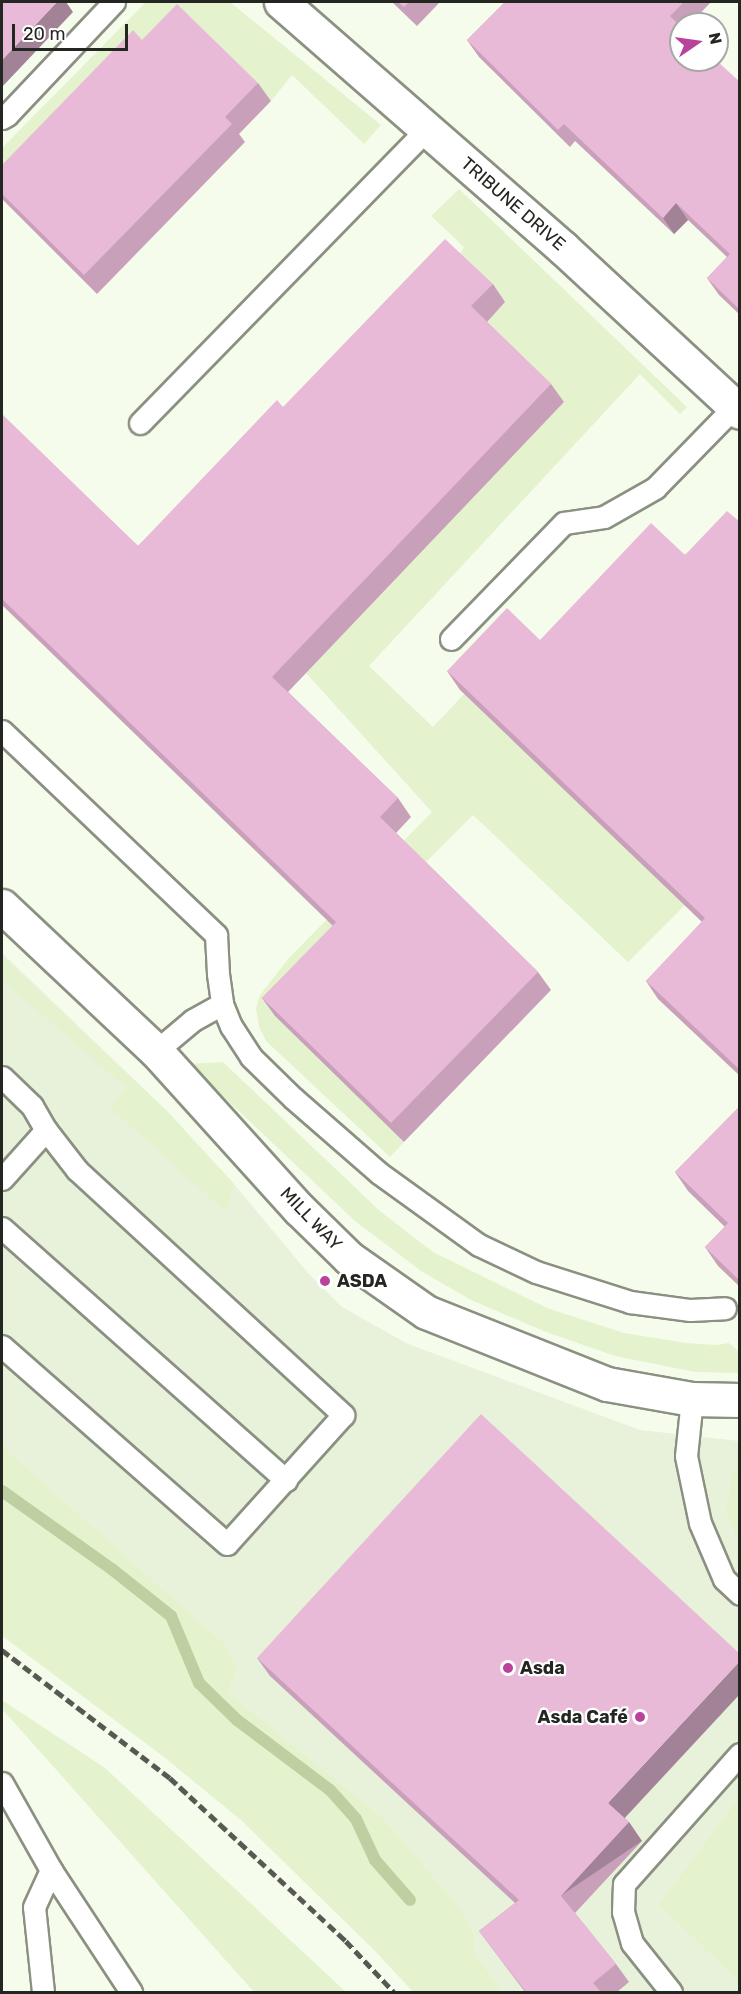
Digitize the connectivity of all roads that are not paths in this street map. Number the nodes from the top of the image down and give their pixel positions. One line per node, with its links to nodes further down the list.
1 (114, 2): 3 (lane)
2 (281, 2): 4 (street, TRIBUNE DRIVE)
3 (2, 118)
4 (427, 129): 5 (street, TRIBUNE DRIVE); 6 (lane)
5 (737, 410): 7 (lane)
6 (140, 423)
7 (451, 639)
8 (2, 731): 10 (lane)
9 (2, 906): 11 (street, MILL WAY)
10 (222, 1004): 11 (lane); 16 (lane)
11 (156, 1051): 18 (street, MILL WAY)
12 (2, 1077): 13 (lane)
13 (46, 1130): 14 (lane); 20 (lane)
14 (2, 1179)
15 (2, 1228): 20 (lane)
16 (725, 1308)
17 (2, 1346): 20 (lane)
18 (692, 1399): 19 (street, MILL WAY); 21 (lane)
19 (740, 1400)
20 (286, 1480)
21 (740, 1594)
22 (740, 1754): 27 (lane)
23 (2, 1783): 24 (lane)
24 (51, 1870): 25 (lane); 26 (lane)
25 (43, 1992)
26 (131, 1992)
27 (671, 1992)

